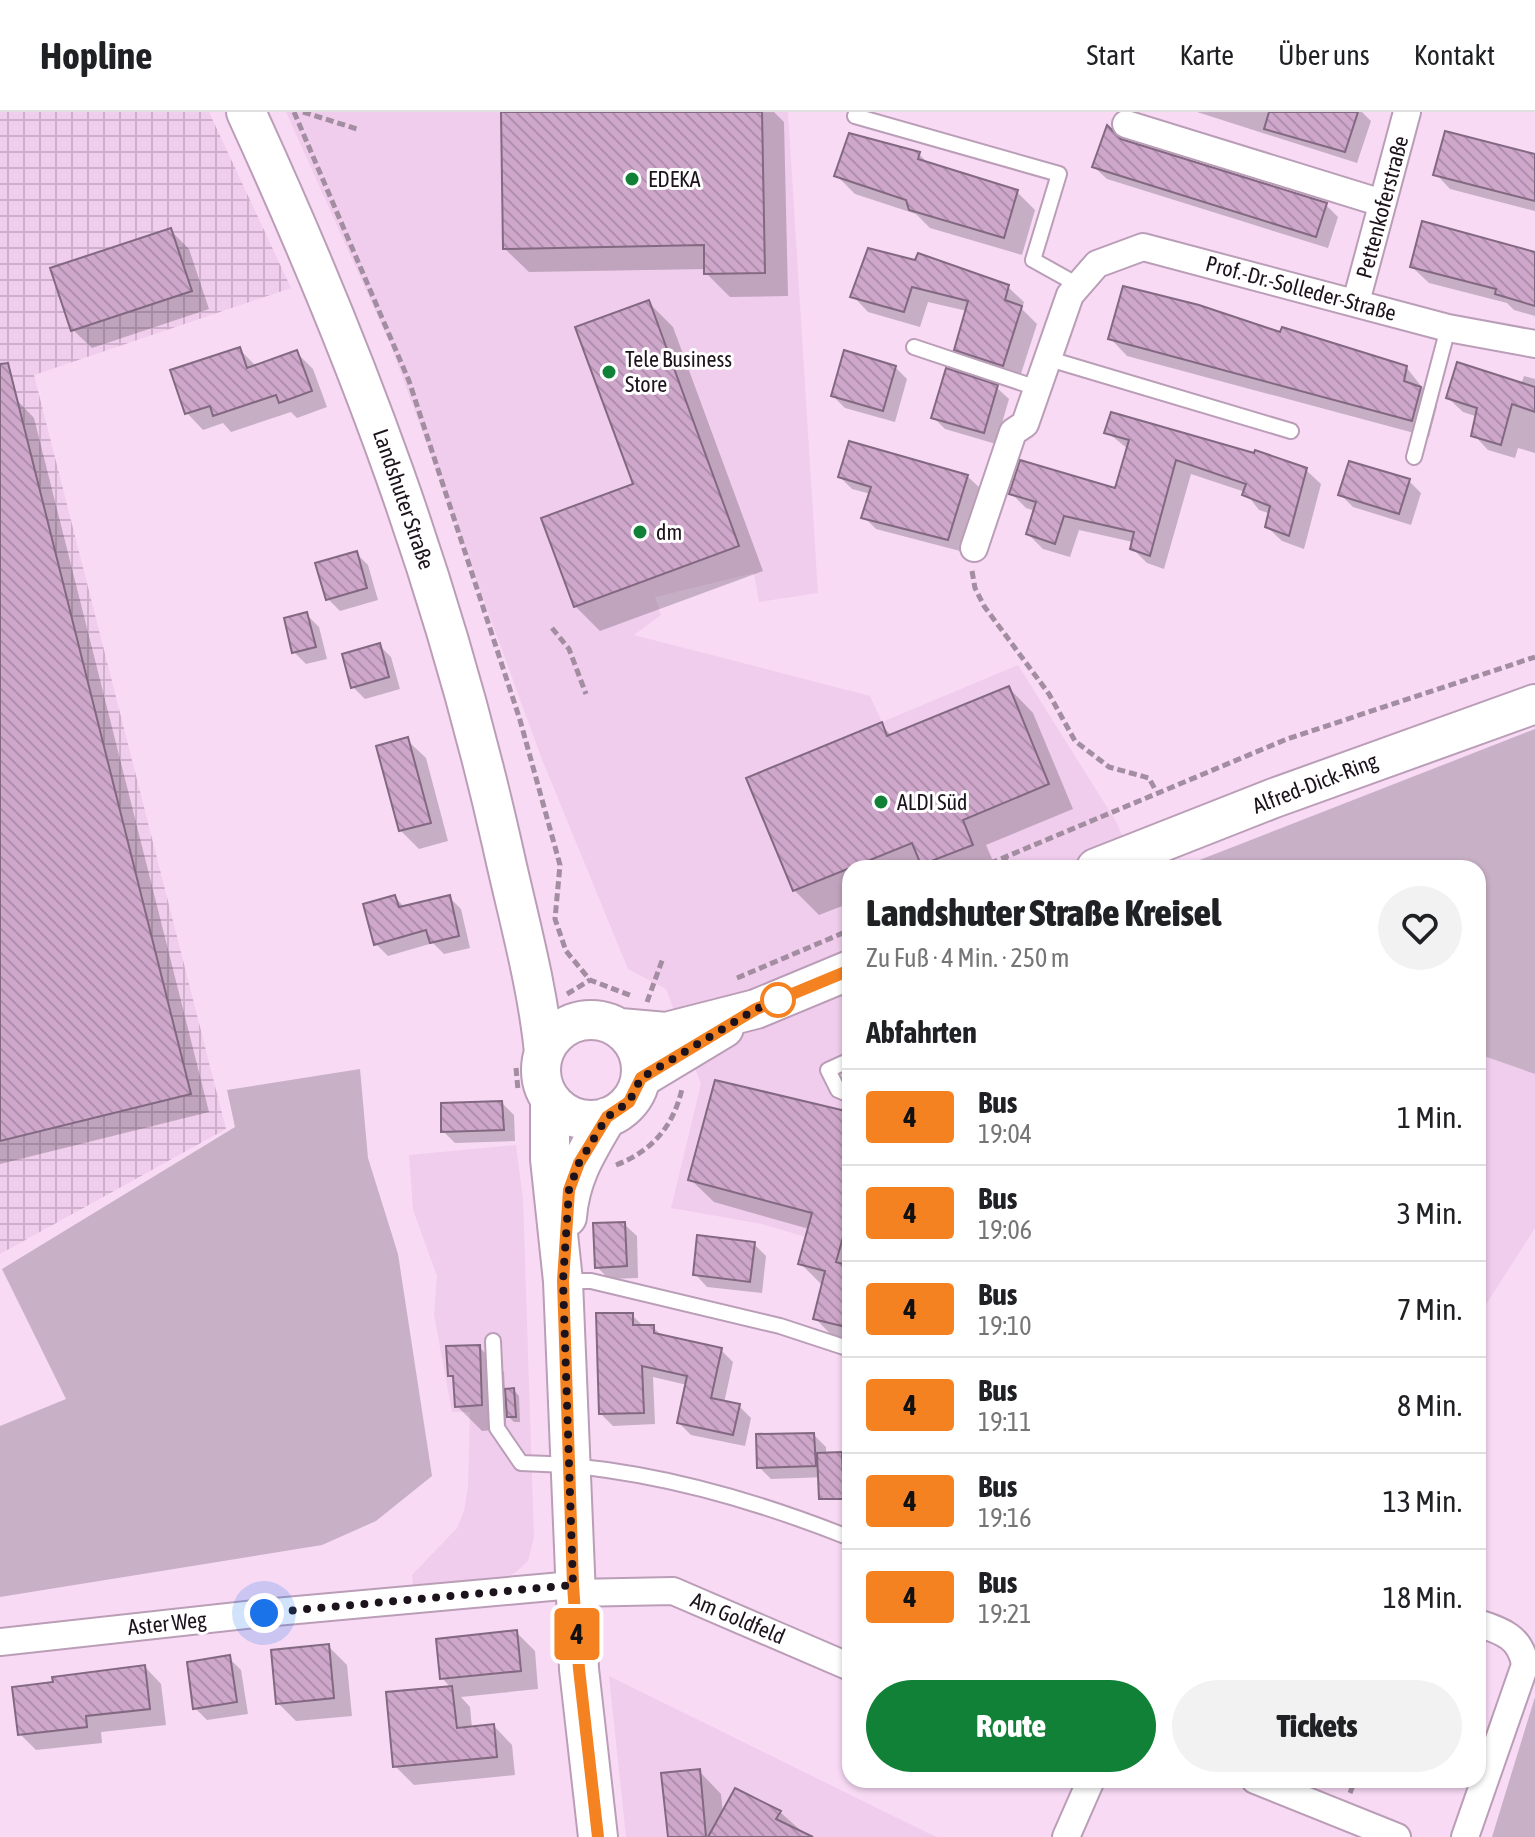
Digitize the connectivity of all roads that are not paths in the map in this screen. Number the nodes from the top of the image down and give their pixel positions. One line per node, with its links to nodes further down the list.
1 (246, 112): 18 (main road, Landshuter Straße)
2 (1407, 112): 5 (street, Pettenkoferstraße)
3 (855, 116): 6 (lane)
4 (1126, 124): 5 (street)
5 (1382, 203): 7 (street, Pettenkoferstraße)
6 (1078, 285): 7 (street, Prof.-Dr.-Solleder-Straße); 11 (street, Prof.-Dr.-Solleder-Straße)
7 (1356, 302): 8 (street, Prof.-Dr.-Solleder-Straße)
8 (1448, 328): 9 (street, Prof.-Dr.-Solleder-Straße); 14 (lane)
9 (1535, 344)
10 (914, 347): 12 (lane)
11 (1046, 358): 12 (street, Prof.-Dr.-Solleder-Straße); 13 (lane)
12 (1037, 388): 15 (street, Prof.-Dr.-Solleder-Straße)
13 (1291, 431)
14 (1414, 457)
15 (974, 548)
16 (1535, 704): 17 (main road, Alfred-Dick-Ring)
17 (1116, 860)
18 (515, 902): 21 (main road, Landshuter Straße); 22 (main road, Landshuter Straße)
19 (842, 973): 20 (main road)
20 (756, 1009): 21 (main road); 24 (main road)
21 (607, 1024): 22 (main road); 24 (main road)
22 (544, 1052): 26 (main road)
23 (842, 1064): 25 (lane)
24 (641, 1078): 27 (main road)
25 (842, 1092)
26 (550, 1100): 27 (main road); 28 (main road)
27 (607, 1117): 28 (main road)
28 (563, 1281): 30 (lane); 31 (main road)
29 (493, 1341): 31 (lane)
30 (842, 1346)
31 (569, 1464): 32 (lane); 33 (main road)
32 (842, 1535)
33 (574, 1589): 35 (street, Aster Weg); 36 (street, Am Goldfeld); 41 (main road)
34 (1486, 1625): 37 (street)
35 (0, 1642)
36 (842, 1664)
37 (1486, 1777)
38 (1087, 1788): 42 (street)
39 (1275, 1788): 43 (street)
40 (1482, 1788): 44 (street)
41 (598, 1837)
42 (1066, 1837)
43 (1397, 1837)
44 (1465, 1837)

